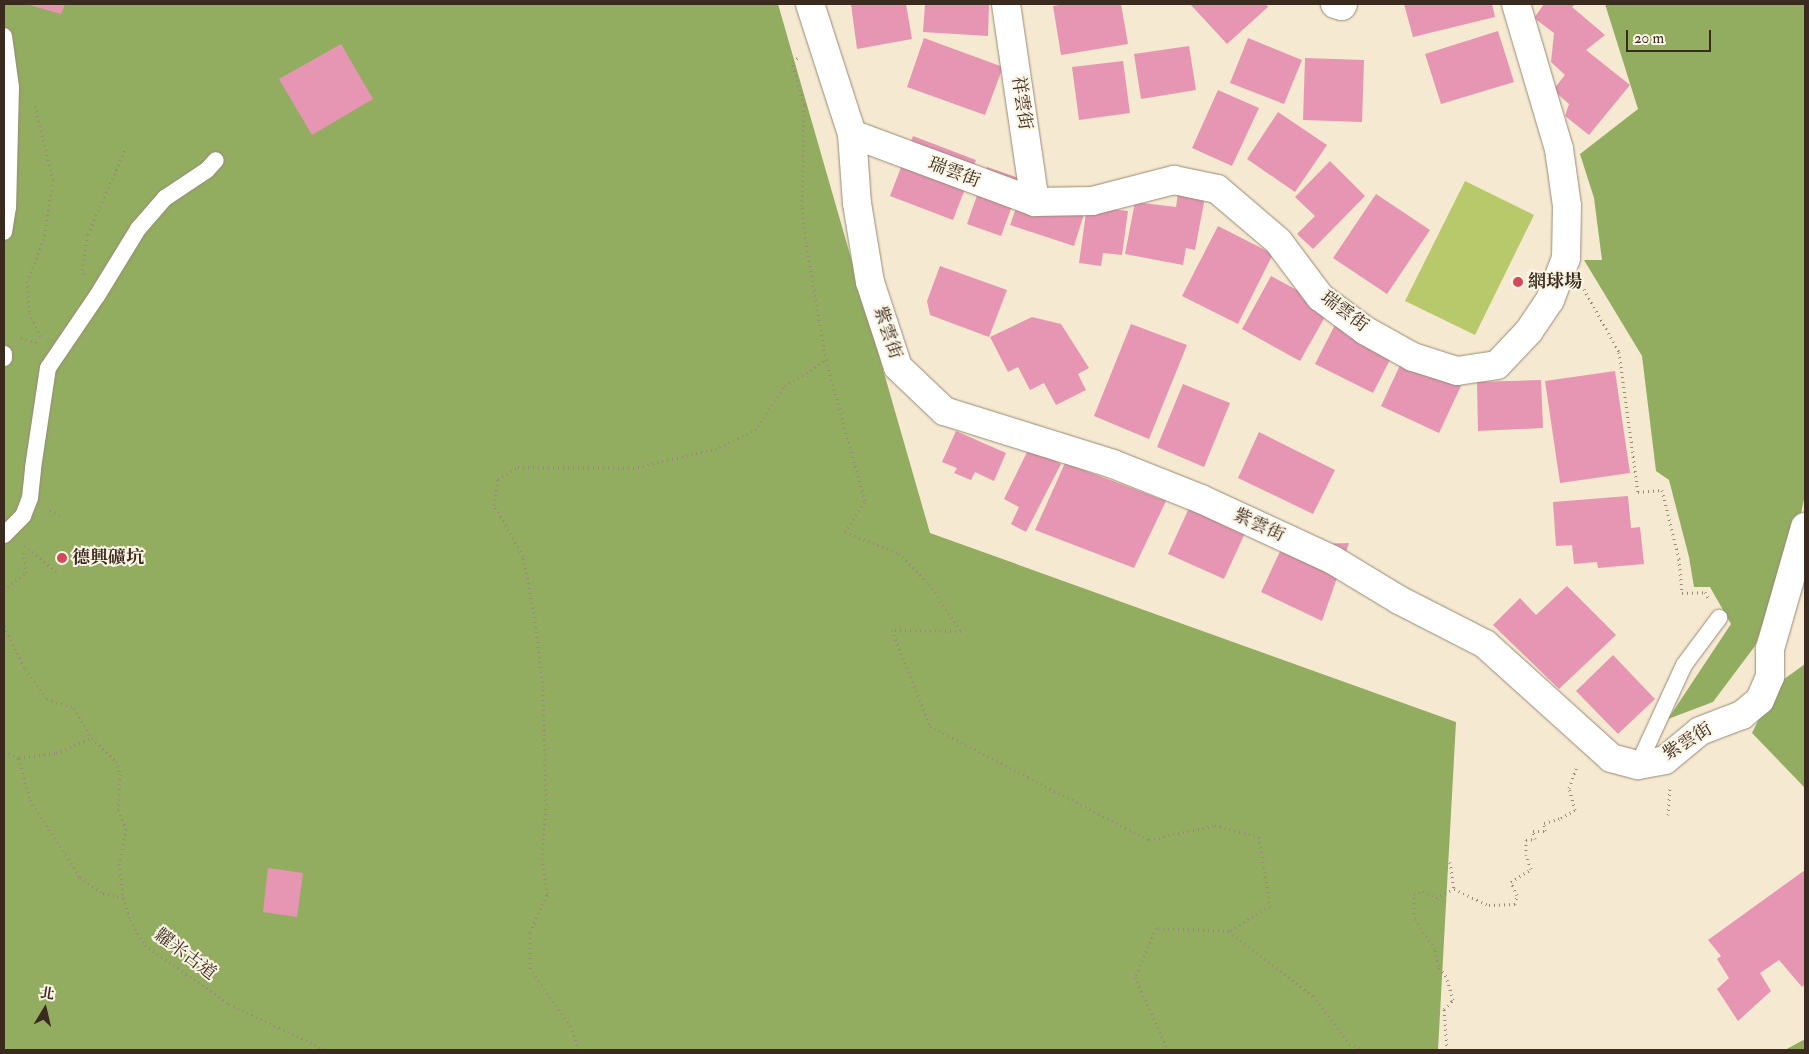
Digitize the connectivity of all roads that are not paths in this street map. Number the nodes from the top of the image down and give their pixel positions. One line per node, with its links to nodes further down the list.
1 (810, 4): 7 (street, 紫雲街)
2 (1006, 4): 9 (street, 祥雲街)
3 (1335, 4): 4 (street)
4 (1343, 4)
5 (1516, 4): 9 (street, 瑞雲街)
6 (4, 36): 10 (lane)
7 (852, 134): 9 (street, 瑞雲街); 14 (street, 紫雲街)
8 (216, 160): 12 (lane)
9 (1035, 202)
10 (4, 232)
11 (1805, 527): 14 (street, 紫雲街)
12 (4, 535)
13 (1719, 618): 14 (lane)
14 (1638, 765)

